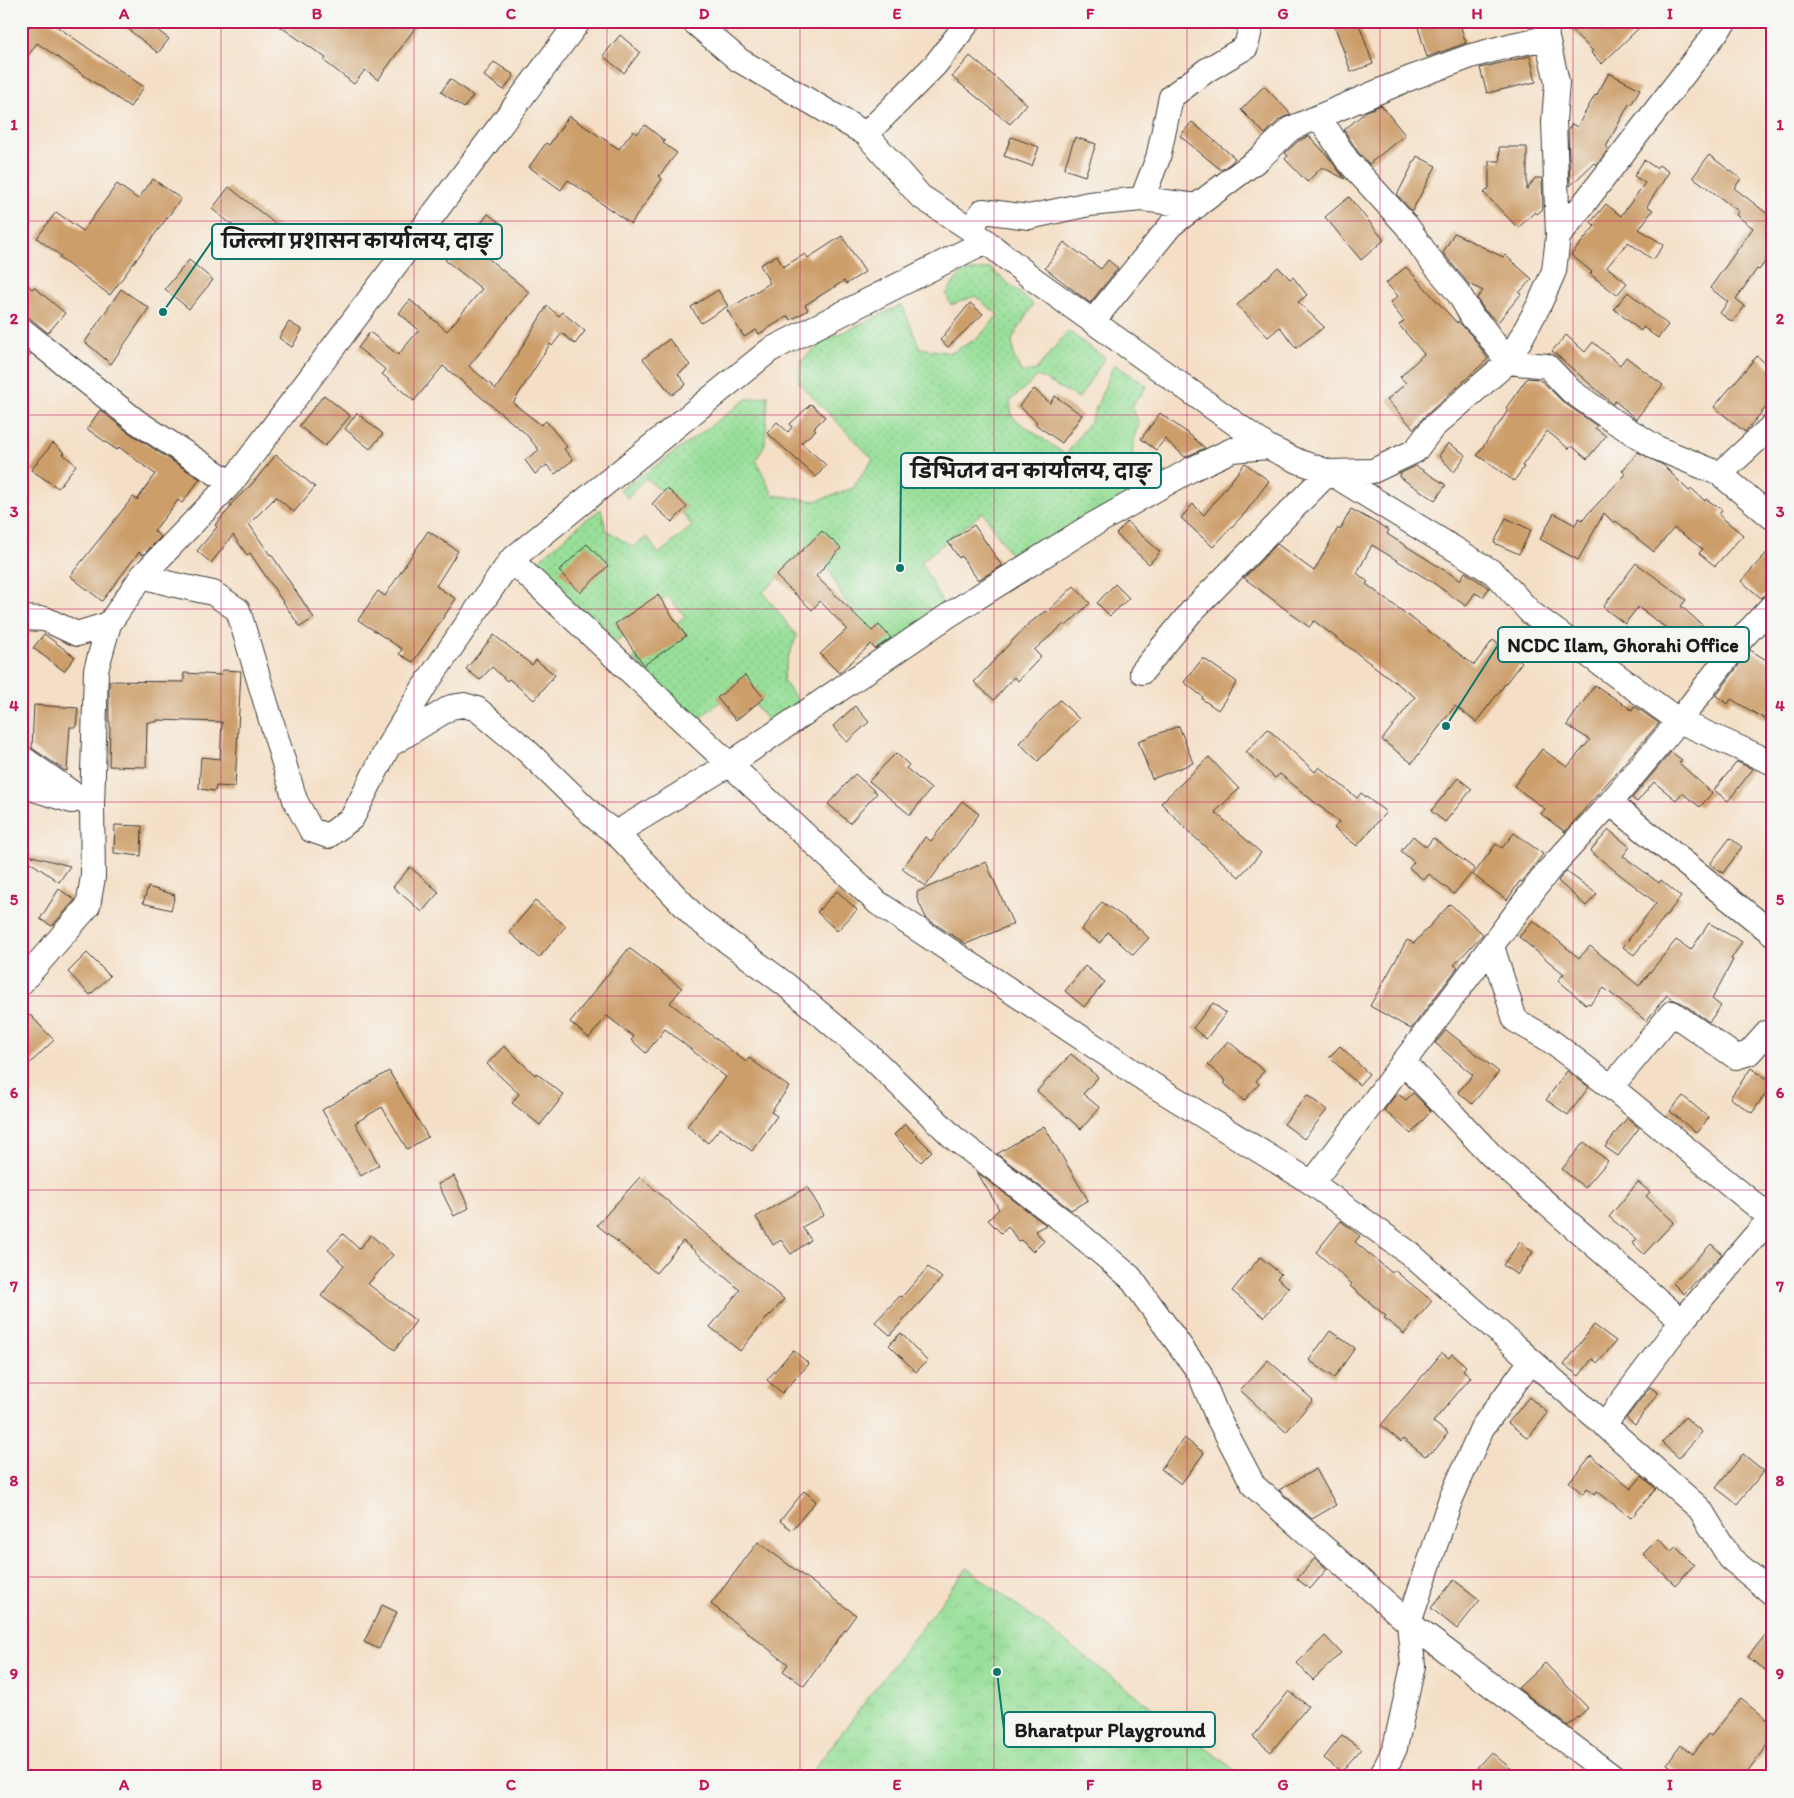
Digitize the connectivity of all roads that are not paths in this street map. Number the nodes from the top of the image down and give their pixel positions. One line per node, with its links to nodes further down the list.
1 (579, 21): 20 (street)
2 (693, 21): 8 (street)
3 (969, 21): 8 (street)
4 (1252, 21): 9 (street)
5 (1725, 21): 12 (street)
6 (1546, 30): 7 (street); 12 (street)
7 (1319, 117): 10 (street); 15 (street)
8 (866, 134): 11 (street)
9 (1142, 199): 10 (street); 11 (street)
10 (1197, 206): 13 (street)
11 (978, 235): 13 (street); 22 (street)
12 (1558, 236): 15 (street)
13 (1093, 321): 17 (street)
14 (21, 329): 20 (street)
15 (1508, 362): 18 (street); 19 (street)
16 (1773, 425): 19 (street)
17 (1268, 447): 18 (street); 32 (street)
18 (1329, 472): 27 (street); 28 (street)
19 (1720, 474): 21 (street)
20 (231, 483): 23 (street)
21 (1773, 518)
22 (511, 560): 29 (street); 32 (street)
23 (142, 576): 26 (street); 29 (street)
24 (1773, 605): 28 (street)
25 (21, 618): 26 (street)
26 (110, 624): 35 (street)
27 (1142, 672)
28 (1679, 721): 31 (street); 34 (street)
29 (389, 745): 36 (street)
30 (21, 757): 35 (street)
31 (1773, 763)
32 (730, 764): 36 (street); 43 (street)
33 (21, 785): 35 (street)
34 (1610, 802): 37 (street); 38 (street)
35 (92, 807): 39 (street)
36 (616, 833): 49 (street)
37 (1773, 934)
38 (1492, 946): 41 (street); 42 (street)
39 (21, 983)
40 (1771, 1029): 42 (street)
41 (1403, 1062): 43 (street); 45 (street)
42 (1611, 1087): 44 (street)
43 (1312, 1182): 46 (street)
44 (1772, 1217): 45 (street)
45 (1682, 1321): 47 (street)
46 (1531, 1361): 47 (street); 49 (street)
47 (1604, 1425): 48 (street)
48 (1773, 1594)
49 (1409, 1623): 50 (street); 51 (street)
50 (1382, 1777)
51 (1613, 1777)

